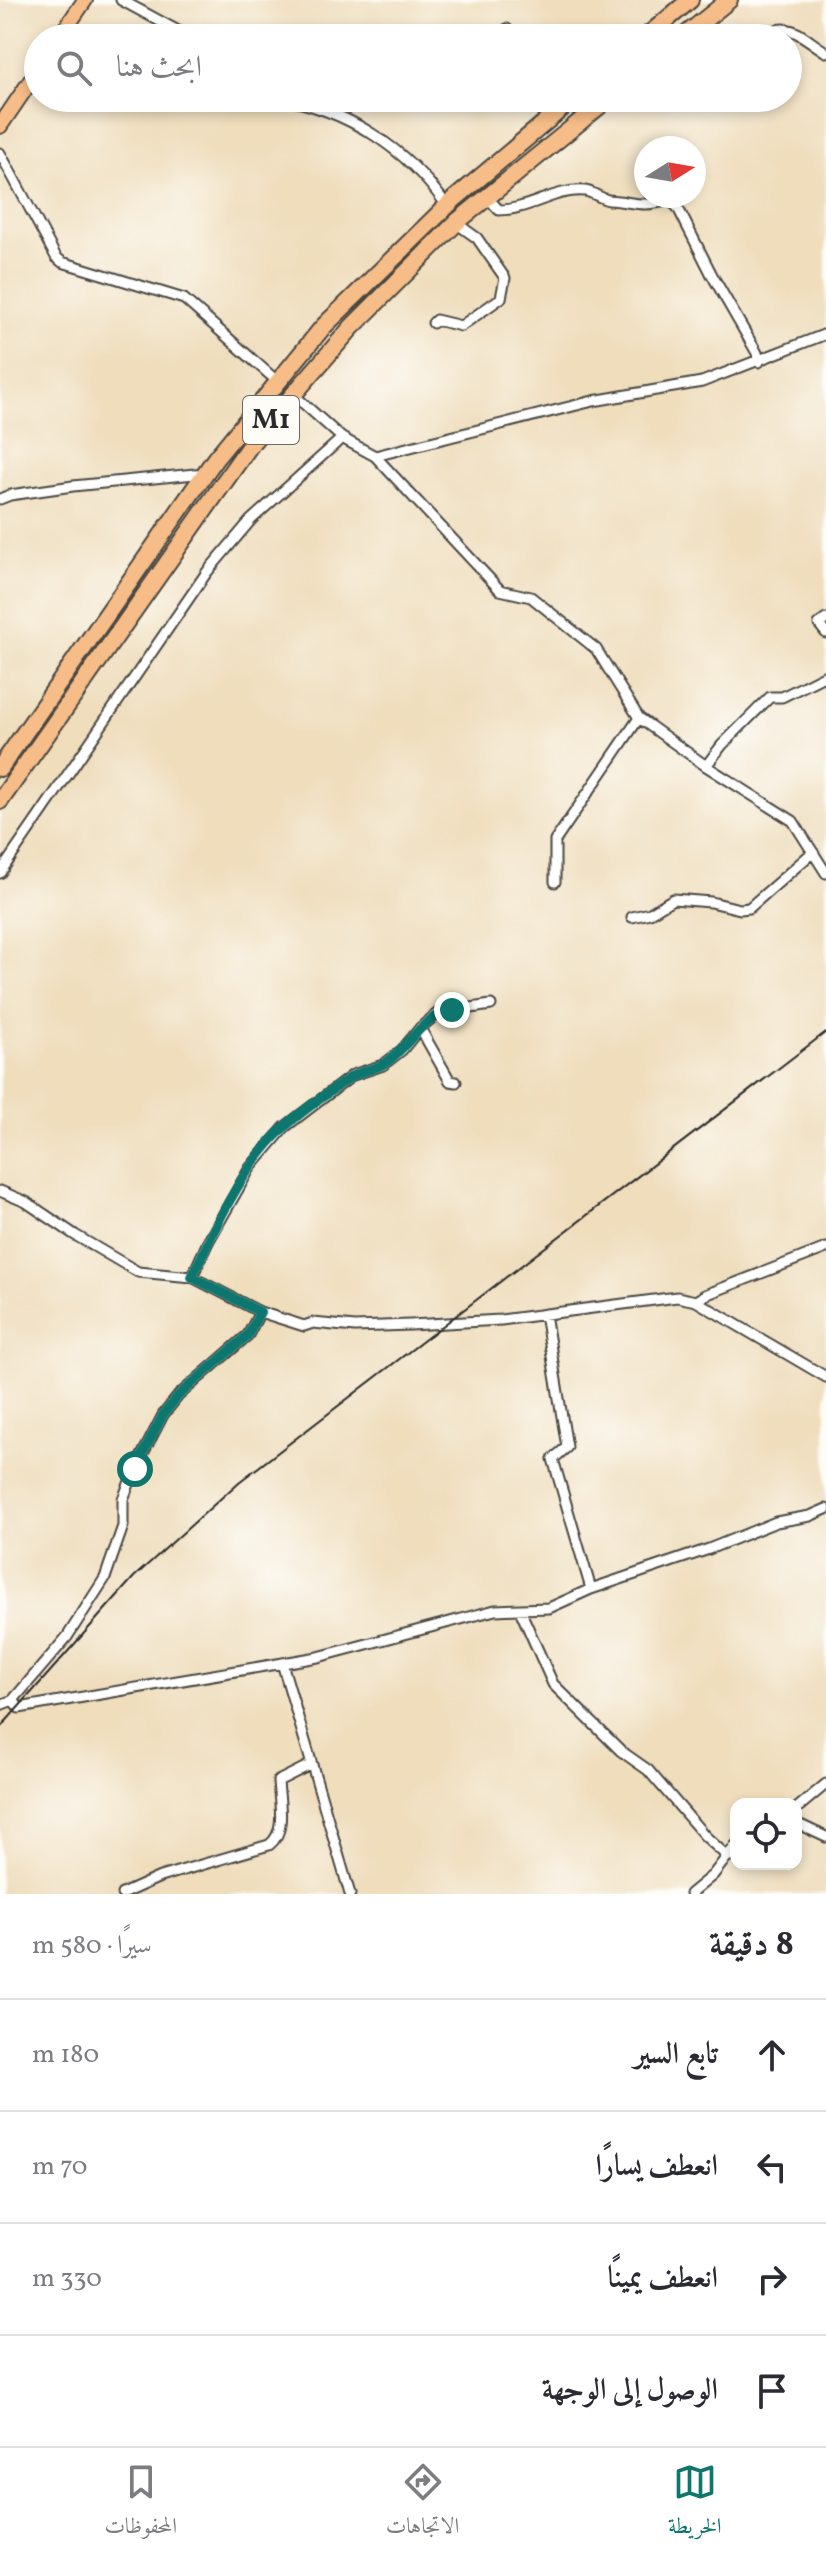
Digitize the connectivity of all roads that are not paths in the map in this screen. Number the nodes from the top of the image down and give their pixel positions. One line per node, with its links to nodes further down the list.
1 (85, 0): 5 (main road)
2 (121, 0): 6 (street)
3 (690, 0): 7 (highway)
4 (729, 0): 8 (highway)
5 (69, 24)
6 (165, 24)
7 (662, 24)
8 (702, 24)
9 (802, 38): 10 (street)
10 (826, 52)
11 (24, 91): 15 (main road)
12 (328, 112): 18 (street)
13 (554, 112): 18 (highway, M1)
14 (592, 112): 17 (highway, M1)
15 (0, 126)
16 (0, 153): 23 (street)
17 (487, 197): 19 (highway, M1); 22 (street)
18 (447, 206): 23 (highway, M1)
19 (456, 223): 20 (street); 24 (highway, M1)
20 (433, 323)
21 (826, 334): 22 (street)
22 (759, 362): 26 (street)
23 (278, 382): 27 (highway, M1)
24 (294, 395): 25 (street); 35 (highway, M1)
25 (342, 438): 26 (street); 37 (street)
26 (375, 456): 32 (street)
27 (205, 473): 28 (street); 34 (highway, M1)
28 (0, 499)
29 (826, 619): 30 (street)
30 (826, 633)
31 (826, 675): 33 (street)
32 (639, 718): 33 (street); 39 (street)
33 (706, 766): 36 (street)
34 (0, 768)
35 (0, 801)
36 (813, 852): 38 (street); 40 (street)
37 (0, 873)
38 (826, 873)
39 (555, 882)
40 (632, 917)
41 (491, 1005): 42 (street)
42 (420, 1028): 43 (street); 46 (street)
43 (456, 1082)
44 (0, 1191): 46 (street)
45 (826, 1248): 47 (street)
46 (192, 1277): 48 (street)
47 (696, 1301): 49 (street); 50 (street)
48 (260, 1312): 49 (street); 55 (street)
49 (545, 1314): 52 (street)
50 (826, 1377)
51 (826, 1509): 52 (street)
52 (591, 1589): 53 (street)
53 (520, 1610): 54 (street); 63 (street)
54 (282, 1663): 55 (street); 57 (street)
55 (13, 1700): 56 (street)
56 (0, 1705)
57 (312, 1764): 64 (street); 65 (street)
58 (826, 1784): 59 (street)
59 (802, 1804)
60 (802, 1826): 61 (street)
61 (826, 1837)
62 (730, 1854): 63 (street)
63 (728, 1857): 66 (street)
64 (122, 1894)
65 (350, 1894)
66 (690, 1894)

